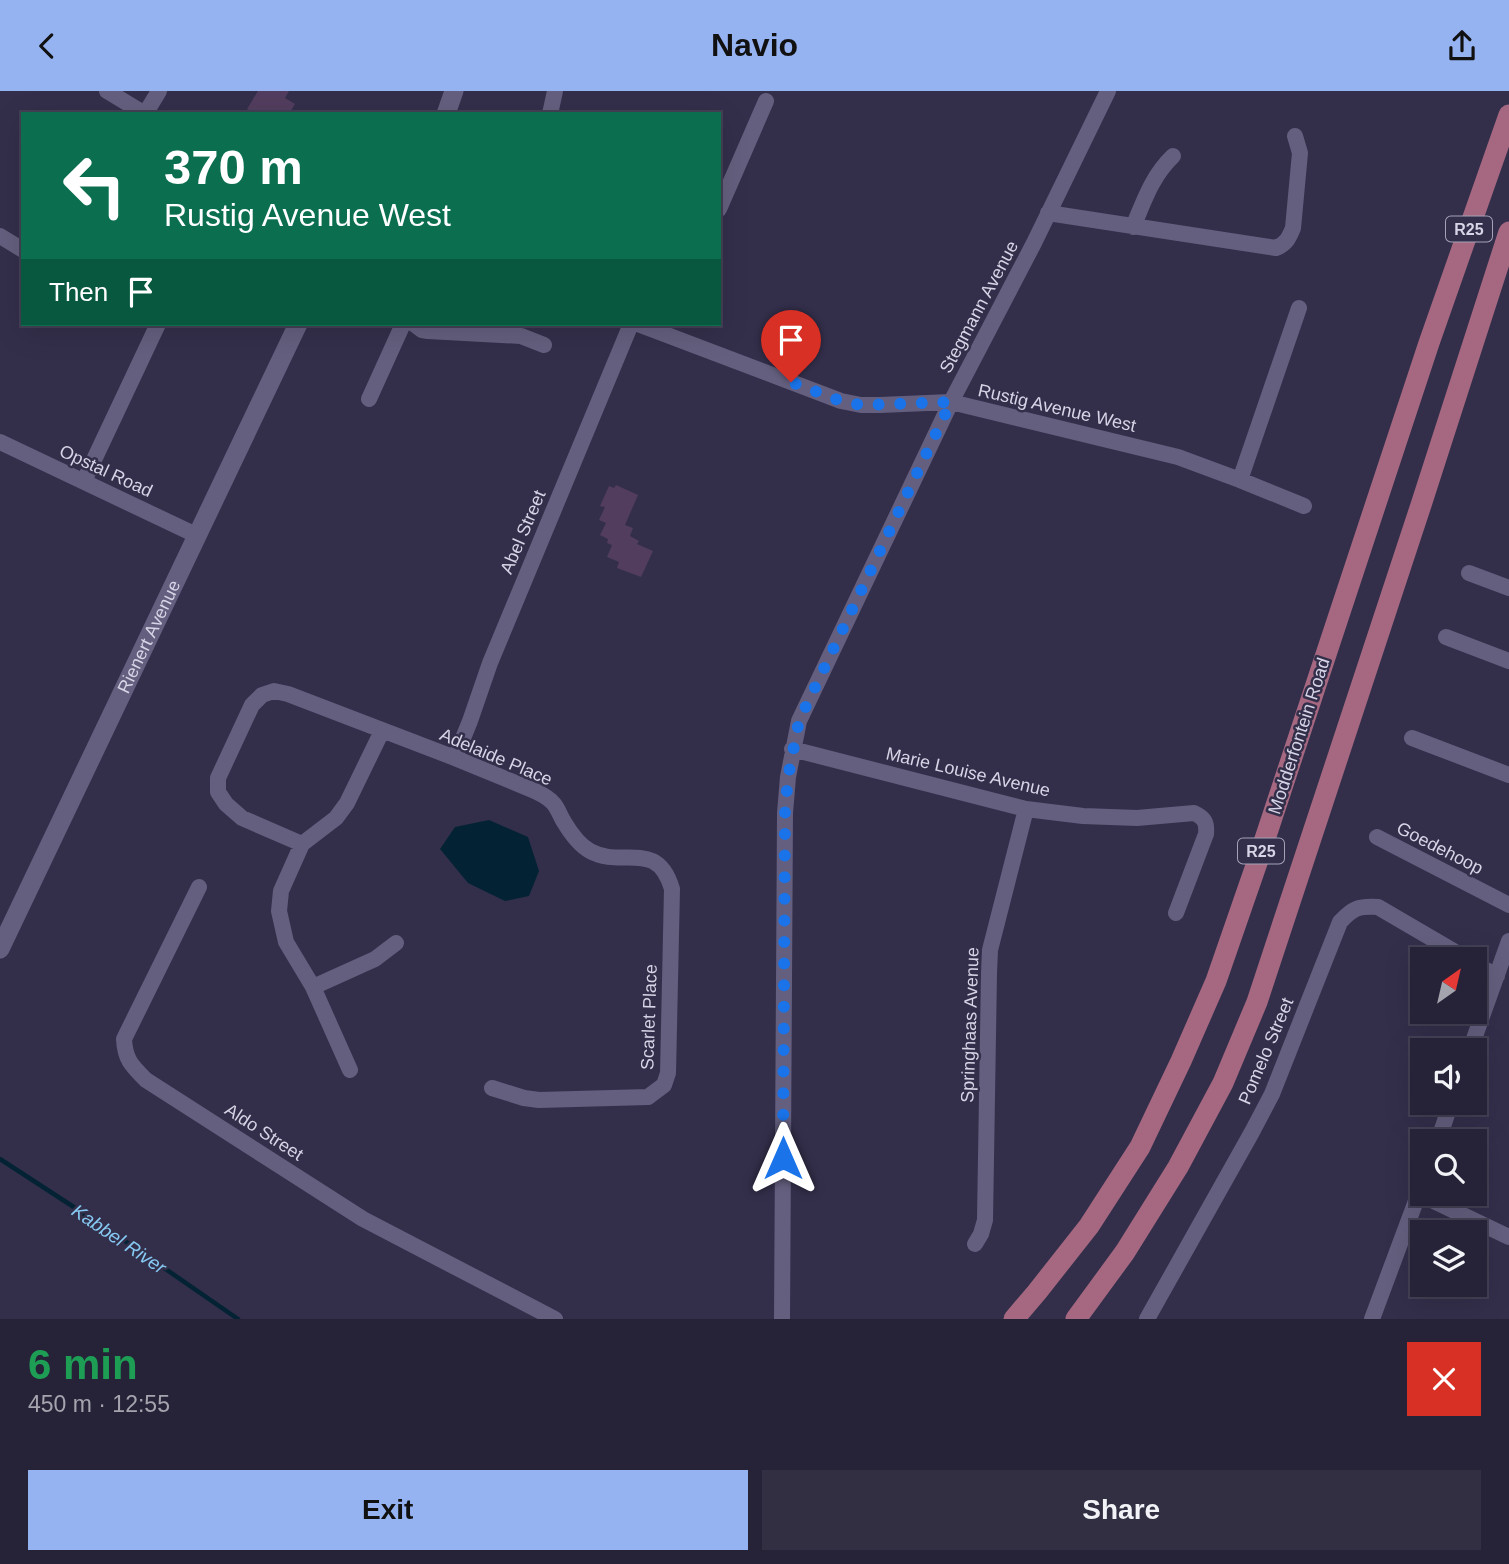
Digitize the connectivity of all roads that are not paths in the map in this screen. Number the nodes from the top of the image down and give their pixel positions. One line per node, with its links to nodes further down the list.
1 (107, 91): 7 (street)
2 (159, 91): 8 (street)
3 (454, 91): 9 (street)
4 (555, 91): 10 (street)
5 (1108, 91): 15 (street, Stegmann Avenue)
6 (766, 101): 14 (street)
7 (142, 112)
8 (146, 112)
9 (447, 112)
10 (550, 112)
11 (1509, 115): 68 (main road, Modderfontein Road / R25)
12 (1295, 136): 16 (street)
13 (1173, 156): 16 (street)
14 (721, 204)
15 (1048, 213): 16 (street); 30 (street, Stegmann Avenue)
16 (1133, 227)
17 (1509, 232): 69 (main road, R25)
18 (0, 236): 19 (street)
19 (21, 249)
20 (1299, 308): 32 (street)
21 (153, 326): 33 (street)
22 (297, 326): 35 (street, Rienert Avenue)
23 (402, 326): 29 (street)
24 (417, 326): 28 (street)
25 (630, 326): 43 (street, Abel Street)
26 (650, 326): 27 (street, Rustig Avenue West)
27 (668, 329): 30 (street, Rustig Avenue West)
28 (544, 345)
29 (369, 399)
30 (951, 402): 32 (street, Rustig Avenue West); 42 (street, Stegmann Avenue)
31 (0, 442): 33 (street, Opstal Road)
32 (1240, 479): 34 (street, Rustig Avenue West)
33 (84, 481): 35 (street, Opstal Road)
34 (1304, 506)
35 (196, 535): 55 (street, Rienert Avenue)
36 (1469, 573): 37 (street)
37 (1509, 588)
38 (1446, 637): 39 (street)
39 (1509, 661)
40 (382, 731): 43 (street, Adelaide Place); 48 (street); 48 (street, Adelaide Place)
41 (1412, 738): 44 (street)
42 (792, 749): 45 (street, Marie Louise Avenue); 67 (street, Stegmann Avenue)
43 (455, 758): 47 (street, Adelaide Place)
44 (1509, 775)
45 (1026, 809): 51 (street, Marie Louise Avenue); 65 (street, Springhaas Avenue)
46 (1377, 837): 50 (street, Goedehoop)
47 (577, 840): 61 (street, Scarlet Place)
48 (302, 844): 58 (street)
49 (199, 887): 66 (street, Aldo Street)
50 (1509, 905)
51 (1176, 913)
52 (1509, 941): 57 (street)
53 (396, 943): 58 (street)
54 (1446, 947): 70 (street, Pomelo Street)
55 (0, 949)
56 (1488, 971): 57 (street)
57 (1497, 976): 59 (street)
58 (313, 987): 60 (street)
59 (1474, 1038)
60 (349, 1069)
61 (492, 1088)
62 (1414, 1206): 71 (street)
63 (1453, 1206): 64 (street)
64 (1509, 1237)
65 (975, 1244)
66 (555, 1319)
67 (782, 1319)
68 (1014, 1319)
69 (1076, 1319)
70 (1147, 1319)
71 (1372, 1319)

